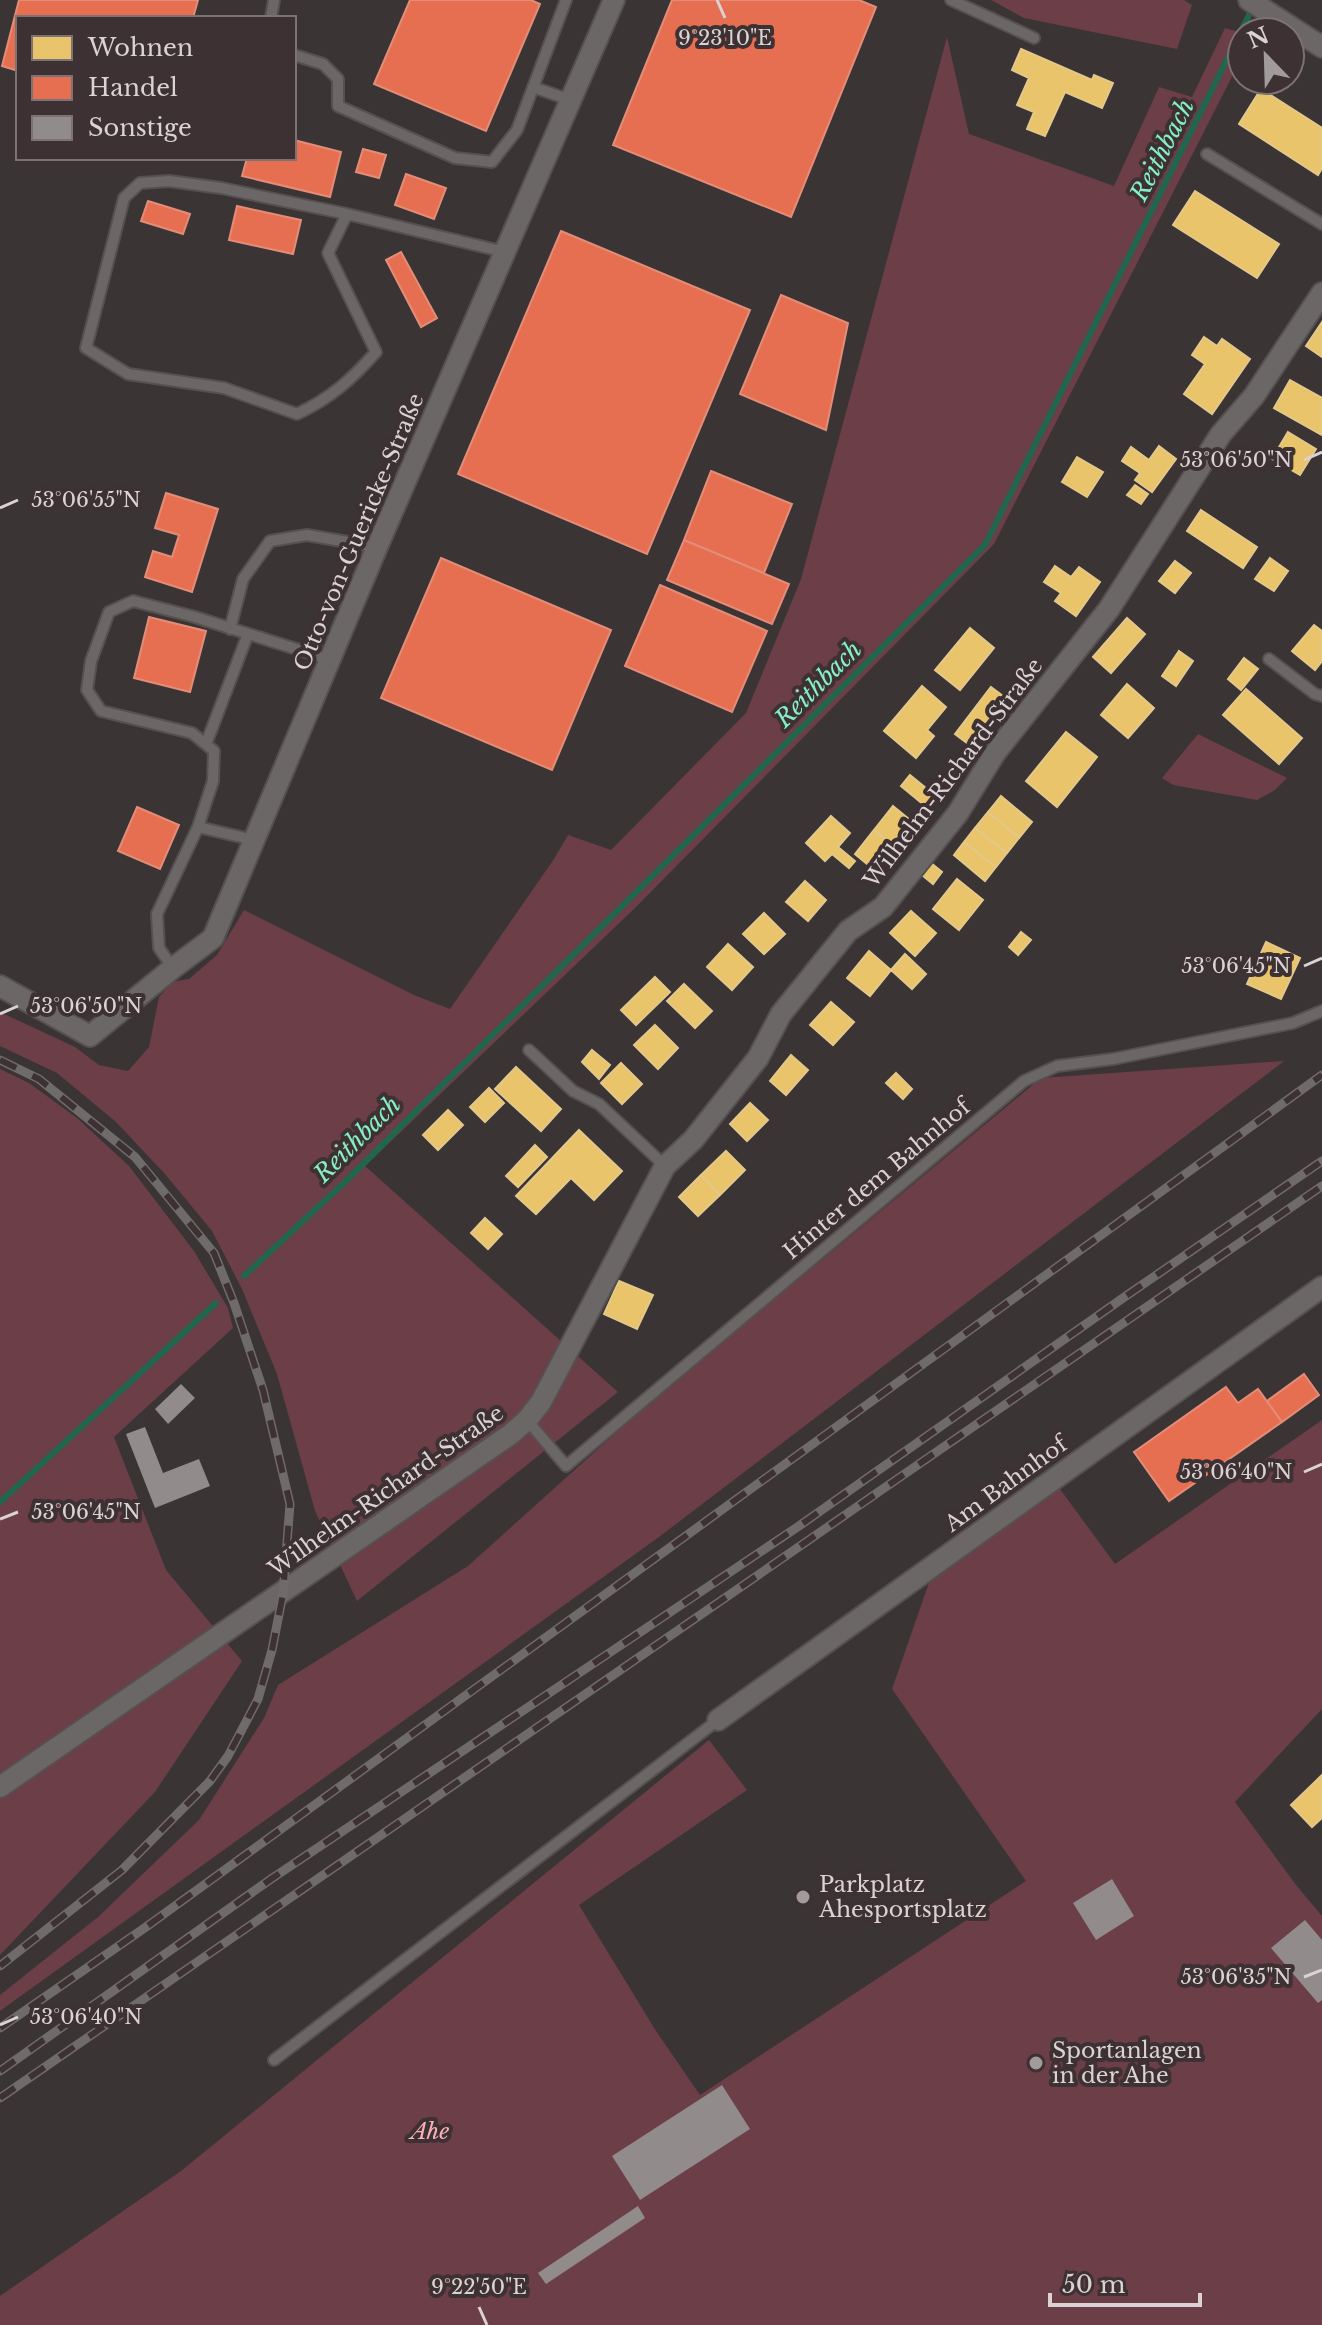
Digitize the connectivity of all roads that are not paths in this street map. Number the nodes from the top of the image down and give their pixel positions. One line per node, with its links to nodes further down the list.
1 (566, 0): 8 (lane)
2 (614, 0): 9 (street, Otto-von-Guericke-Straße)
3 (951, 0): 5 (lane)
4 (1267, 7): 6 (street)
5 (1034, 38)
6 (1322, 47)
7 (296, 56): 8 (lane)
8 (533, 87): 9 (lane)
9 (570, 100): 13 (street, Otto-von-Guericke-Straße)
10 (1207, 154): 12 (lane)
11 (347, 214): 11 (lane); 13 (lane)
12 (1322, 224)
13 (505, 252): 15 (street, Otto-von-Guericke-Straße)
14 (1322, 293): 28 (street, Wilhelm-Richard-Straße)
15 (377, 547): 16 (lane); 19 (street, Otto-von-Guericke-Straße)
16 (230, 629): 17 (lane); 21 (lane)
17 (248, 634): 19 (lane); 21 (lane)
18 (1269, 659): 20 (lane)
19 (331, 660): 23 (street, Otto-von-Guericke-Straße)
20 (1322, 696)
21 (206, 744): 22 (lane)
22 (198, 827): 23 (lane); 24 (lane)
23 (254, 840): 24 (street, Otto-von-Guericke-Straße)
24 (173, 968): 25 (street, Otto-von-Guericke-Straße)
25 (0, 986)
26 (1322, 1011): 30 (lane, Hinter dem Bahnhof)
27 (529, 1050): 28 (lane)
28 (665, 1166): 30 (street, Wilhelm-Richard-Straße)
29 (1322, 1287): 31 (street, Am Bahnhof)
30 (527, 1420): 32 (street, Wilhelm-Richard-Straße)
31 (718, 1720): 33 (lane)
32 (0, 1787)
33 (274, 2060)

